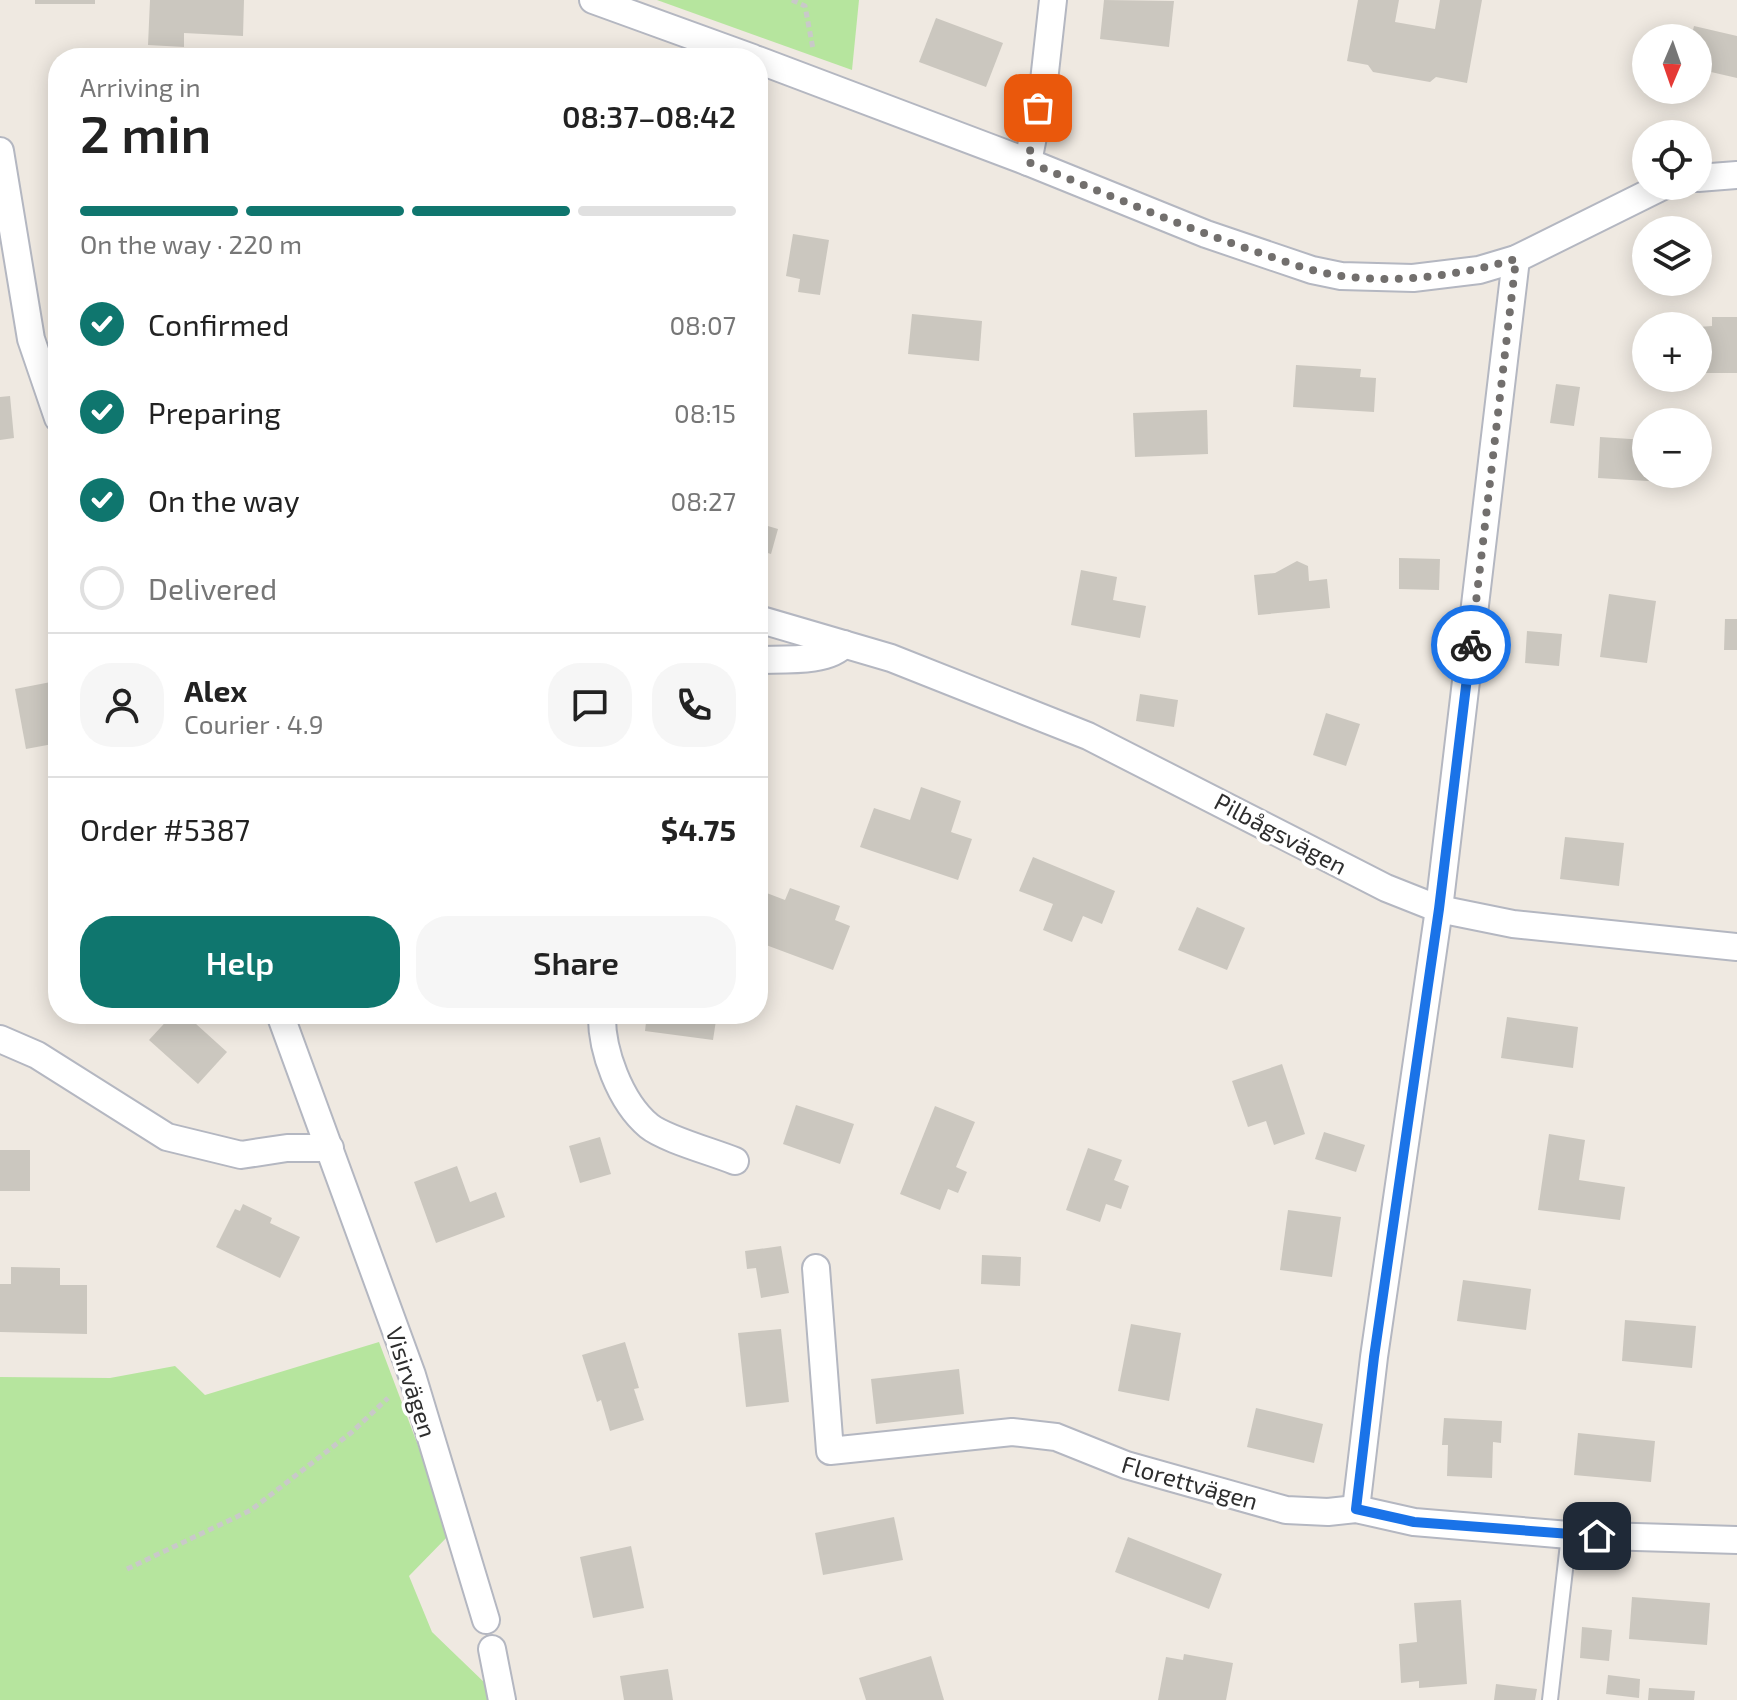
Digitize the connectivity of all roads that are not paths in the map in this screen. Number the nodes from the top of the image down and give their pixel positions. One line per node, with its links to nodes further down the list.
1 (593, 0): 3 (street)
2 (1053, 0): 6 (street)
3 (726, 48)
4 (768, 63): 6 (street)
5 (0, 151): 11 (street)
6 (1028, 162): 10 (street)
7 (1737, 175): 8 (street)
8 (1712, 177)
9 (1635, 200): 10 (street)
10 (1516, 259): 15 (street)
11 (48, 389)
12 (768, 622): 13 (street, Pilbågsvägen)
13 (844, 644): 14 (street); 15 (street, Pilbågsvägen)
14 (768, 659)
15 (1439, 909): 16 (street, Pilbågsvägen); 23 (street)
16 (1737, 947)
17 (284, 1024): 20 (street, Visirvägen)
18 (601, 1024): 21 (street)
19 (0, 1039): 20 (street)
20 (330, 1148): 26 (street, Visirvägen)
21 (735, 1161)
22 (816, 1268): 23 (street, Florettvägen)
23 (1356, 1509): 24 (street, Florettvägen)
24 (1569, 1535): 25 (street, Florettvägen); 29 (lane)
25 (1737, 1540)
26 (486, 1620)
27 (492, 1649): 28 (street)
28 (502, 1700)
29 (1550, 1700)

